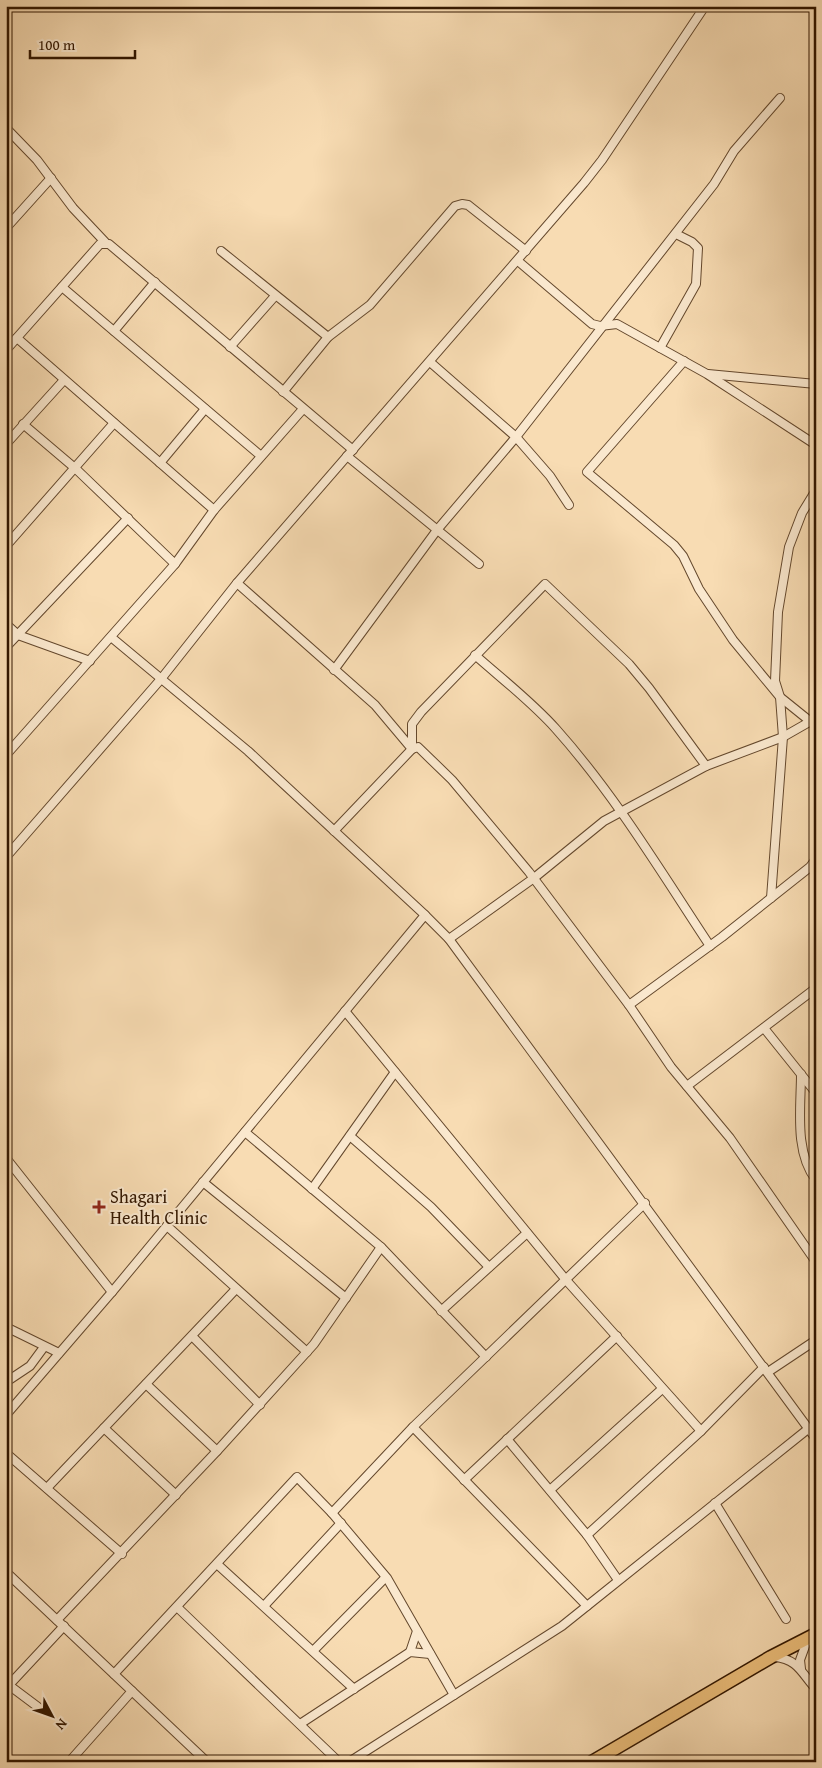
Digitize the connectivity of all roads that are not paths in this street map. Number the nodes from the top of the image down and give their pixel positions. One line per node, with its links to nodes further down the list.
1 (705, 6): 9 (street)
2 (780, 98): 6 (street)
3 (6, 128): 4 (street)
4 (51, 178): 5 (street); 7 (street)
5 (6, 228)
6 (676, 234): 14 (street); 19 (street)
7 (105, 242): 11 (street); 12 (street)
8 (221, 251): 13 (street)
9 (526, 251): 10 (street); 16 (street)
10 (518, 261): 14 (street); 22 (street)
11 (154, 282): 15 (street); 18 (street)
12 (62, 287): 15 (street); 17 (street)
13 (275, 296): 16 (street); 18 (street)
14 (604, 325): 19 (street); 31 (street)
15 (114, 331): 27 (street)
16 (328, 337): 26 (street)
17 (16, 338): 20 (street); 24 (street)
18 (230, 347): 26 (street)
19 (660, 348): 21 (street)
20 (6, 350)
21 (684, 361): 23 (street); 55 (street)
22 (430, 362): 31 (street); 34 (street)
23 (707, 374): 25 (street); 33 (street)
24 (64, 380): 29 (street); 30 (street)
25 (816, 384)
26 (283, 392): 28 (street)
27 (205, 409): 35 (street); 36 (street)
28 (303, 409): 34 (street); 35 (street)
29 (114, 423): 36 (street); 37 (street)
30 (23, 424): 32 (street); 37 (street)
31 (516, 437): 39 (street); 42 (street)
32 (6, 444)
33 (816, 445)
34 (350, 453): 42 (street); 46 (street)
35 (261, 456): 40 (street)
36 (160, 463): 40 (street)
37 (76, 469): 41 (street); 43 (street)
38 (816, 490): 55 (street)
39 (568, 505)
40 (214, 510): 44 (street)
41 (128, 518): 44 (street); 48 (street)
42 (437, 530): 45 (street); 53 (street)
43 (6, 546)
44 (175, 564): 49 (street)
45 (479, 564)
46 (237, 583): 53 (street); 54 (street)
47 (6, 624): 48 (street)
48 (18, 635): 50 (street); 52 (street)
49 (111, 637): 52 (street); 54 (street)
50 (6, 647)
51 (475, 655): 58 (street); 60 (street); 61 (street)
52 (90, 662): 59 (street)
53 (334, 670): 58 (street)
54 (161, 679): 62 (street); 63 (street)
55 (780, 697): 56 (street); 57 (street)
56 (813, 724): 57 (street)
57 (783, 737): 60 (street); 66 (street)
58 (412, 748): 62 (street); 65 (street)
59 (6, 755)
60 (706, 766): 61 (street)
61 (620, 812): 65 (street); 69 (street)
62 (334, 831): 67 (street)
63 (6, 857)
64 (816, 859): 66 (street)
65 (534, 878): 68 (street); 71 (street)
66 (771, 898): 69 (street)
67 (425, 915): 68 (street); 72 (street)
68 (449, 939): 84 (street)
69 (710, 946): 71 (street)
70 (816, 988): 73 (street)
71 (629, 1006): 76 (street)
72 (345, 1011): 74 (street); 78 (street)
73 (764, 1028): 75 (street); 76 (street)
74 (395, 1072): 79 (street); 86 (street)
75 (801, 1074): 77 (street); 81 (street)
76 (687, 1086): 88 (street)
77 (816, 1093)
78 (245, 1132): 82 (street); 83 (street)
79 (350, 1136): 83 (street); 89 (street)
80 (6, 1158): 92 (street)
81 (816, 1180)
82 (203, 1182): 85 (street); 93 (street)
83 (312, 1189): 87 (street)
84 (645, 1204): 90 (street); 103 (street)
85 (167, 1226): 91 (street); 92 (street)
86 (527, 1233): 89 (street); 90 (street)
87 (381, 1247): 93 (street); 94 (street)
88 (815, 1260)
89 (489, 1267): 94 (street)
90 (566, 1280): 97 (street); 102 (street)
91 (236, 1289): 96 (street); 100 (street)
92 (112, 1292): 101 (street)
93 (346, 1298): 100 (street)
94 (441, 1311): 102 (street)
95 (6, 1326): 99 (street)
96 (192, 1336): 105 (street); 107 (street)
97 (616, 1336): 106 (street); 113 (street)
98 (816, 1340): 103 (street)
99 (44, 1347): 101 (street); 104 (street)
100 (307, 1352): 107 (street)
101 (60, 1353): 108 (street)
102 (486, 1357): 109 (street)
103 (766, 1369): 111 (street); 112 (street)
104 (6, 1382)
105 (146, 1384): 110 (street); 115 (street)
106 (662, 1389): 112 (street); 119 (street)
107 (260, 1405): 115 (street)
108 (6, 1415)
109 (413, 1427): 117 (street); 122 (street)
110 (104, 1428): 118 (street); 120 (street)
111 (808, 1428): 114 (street); 121 (street)
112 (701, 1430): 124 (street)
113 (507, 1439): 117 (street); 119 (street)
114 (816, 1439)
115 (217, 1452): 120 (street)
116 (6, 1453): 118 (street)
117 (464, 1480): 131 (street)
118 (47, 1488): 125 (street)
119 (550, 1490): 124 (street)
120 (176, 1495): 125 (street)
121 (715, 1503): 129 (street); 133 (street)
122 (332, 1513): 123 (street); 126 (street)
123 (341, 1523): 128 (street); 130 (street)
124 (588, 1535): 129 (street)
125 (122, 1554): 134 (street)
126 (217, 1564): 130 (street); 132 (street)
127 (6, 1572): 134 (street)
128 (385, 1578): 136 (street); 138 (street)
129 (618, 1580): 131 (street)
130 (264, 1606): 138 (street)
131 (587, 1606): 148 (street)
132 (177, 1607): 143 (street); 150 (street)
133 (786, 1619)
134 (57, 1620): 135 (street)
135 (64, 1626): 143 (street); 144 (street)
136 (417, 1631): 139 (street); 140 (street)
137 (812, 1636): 141 (main road); 142 (street)
138 (313, 1651): 145 (street)
139 (410, 1652): 140 (street); 145 (street)
140 (430, 1654): 148 (street)
141 (771, 1657): 142 (street); 155 (main road)
142 (802, 1673): 146 (street)
143 (114, 1674): 147 (street)
144 (8, 1684): 149 (street)
145 (354, 1689): 150 (street)
146 (816, 1690)
147 (132, 1691): 151 (street); 152 (street)
148 (454, 1695): 154 (street)
149 (38, 1707)
150 (300, 1724): 153 (street)
151 (69, 1762)
152 (207, 1762)
153 (339, 1762)
154 (349, 1762)
155 (592, 1762)

